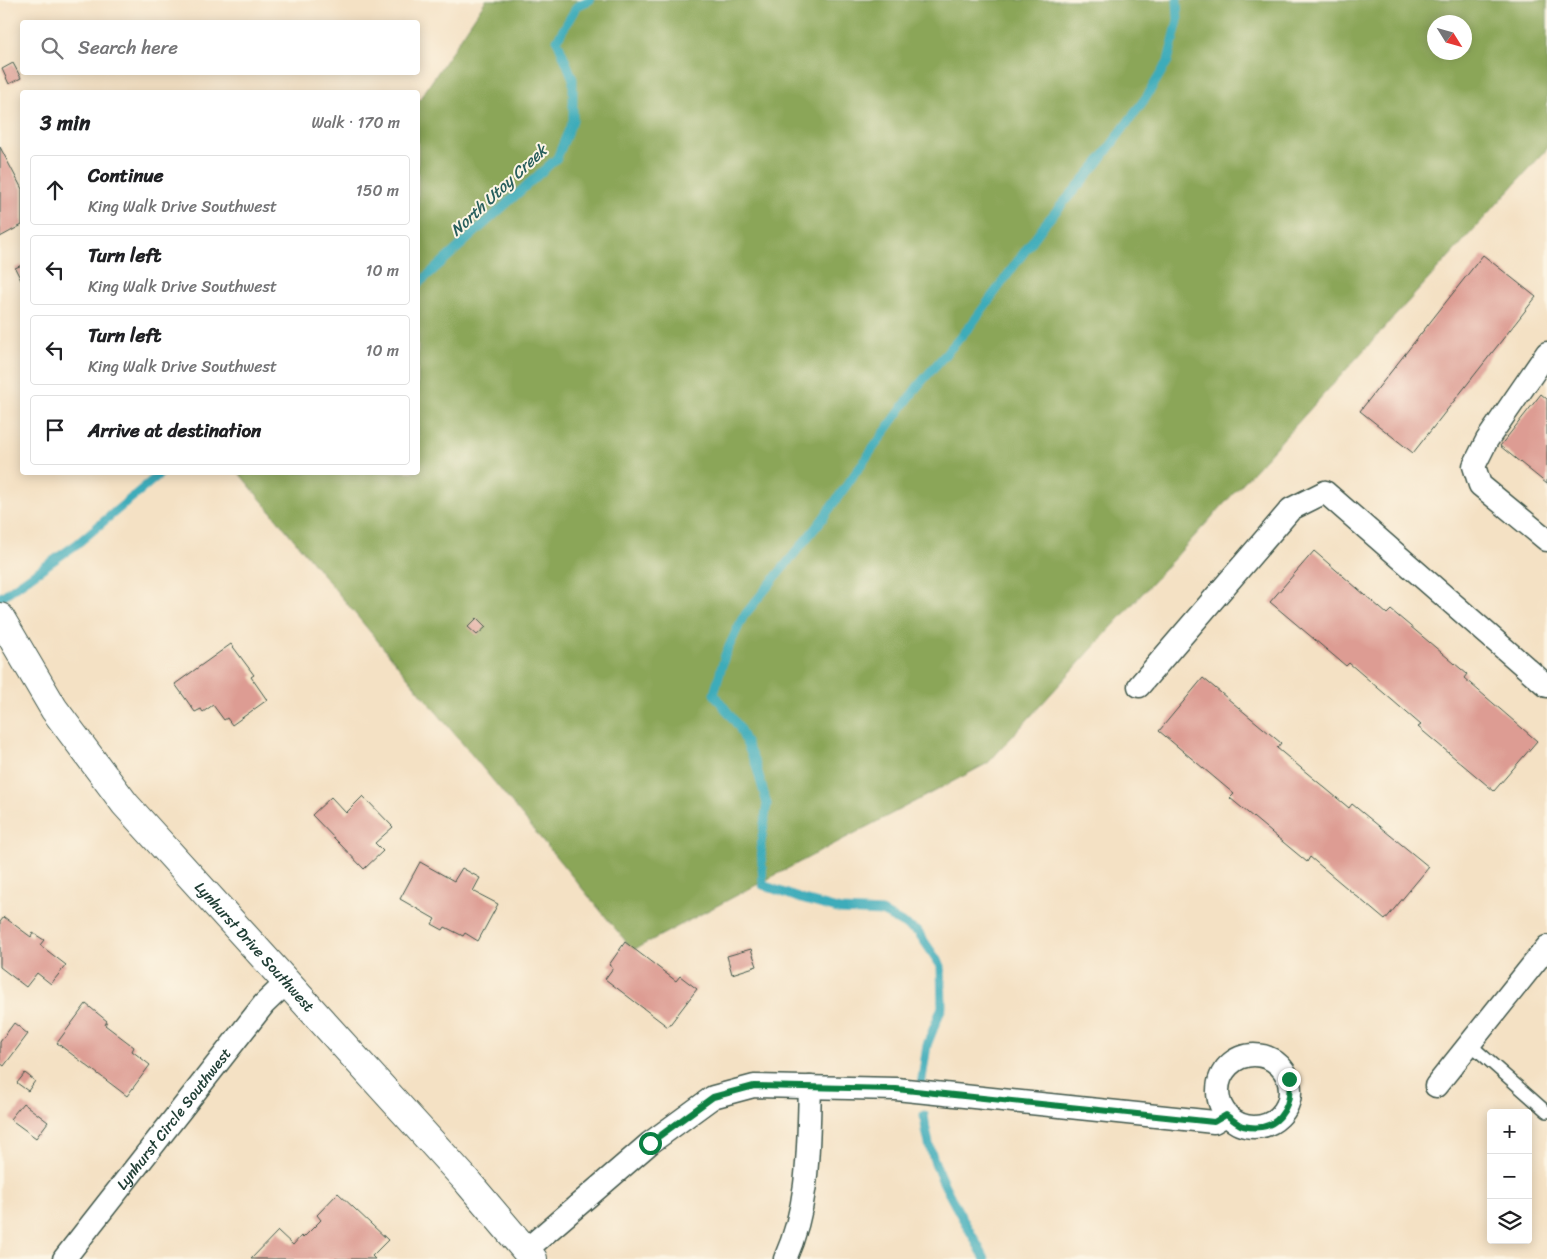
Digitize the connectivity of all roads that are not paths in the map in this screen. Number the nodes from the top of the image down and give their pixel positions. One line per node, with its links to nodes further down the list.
1 (1547, 353): 2 (street)
2 (1547, 540)
3 (0, 617): 7 (street, Lynhurst Drive Southwest)
4 (1139, 686): 5 (street)
5 (1547, 686)
6 (1547, 947): 8 (street)
7 (287, 982): 13 (street, Lynhurst Drive Southwest); 14 (street, Lynhurst Circle Southwest)
8 (1470, 1044): 9 (street); 11 (lane)
9 (1436, 1086)
10 (810, 1087): 12 (street); 13 (street); 15 (street)
11 (1547, 1112)
12 (1226, 1115)
13 (529, 1255)
14 (64, 1259)
15 (785, 1259)

